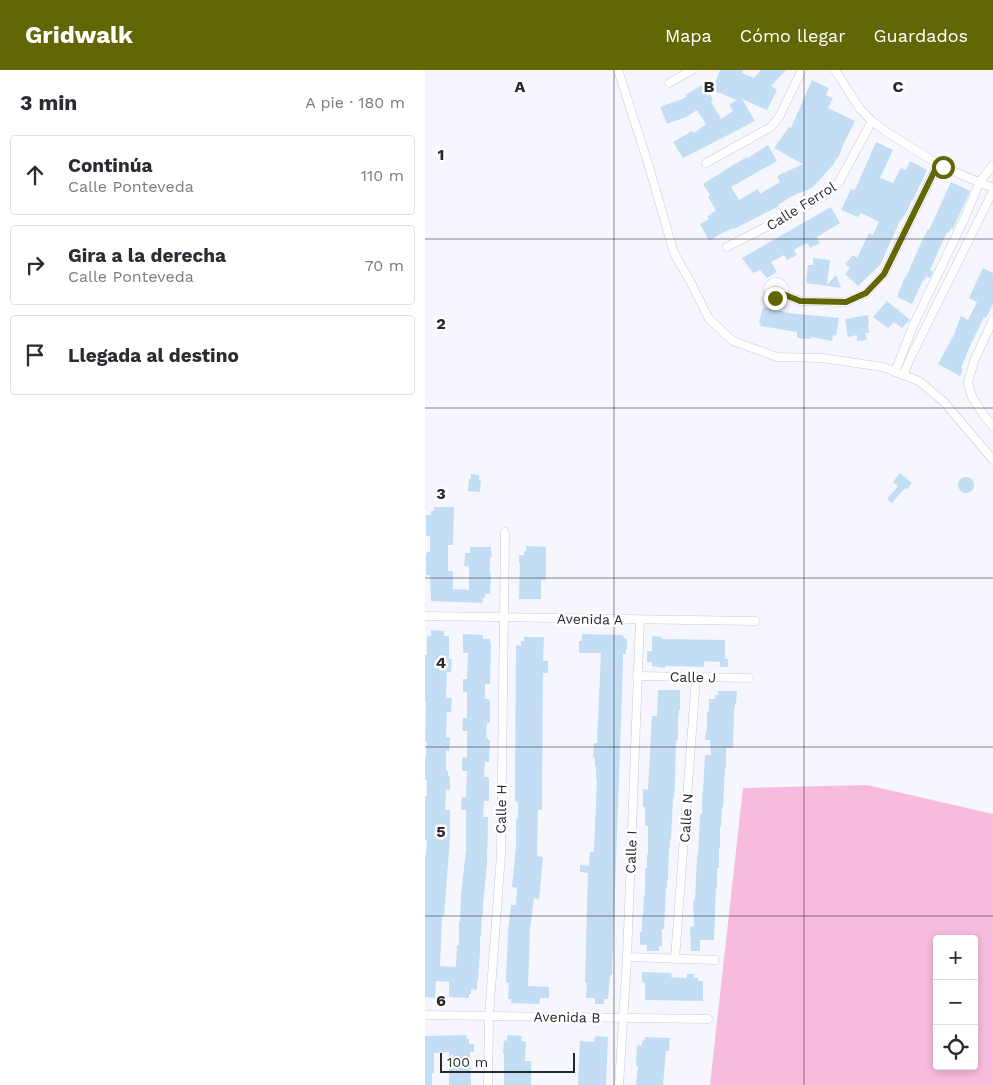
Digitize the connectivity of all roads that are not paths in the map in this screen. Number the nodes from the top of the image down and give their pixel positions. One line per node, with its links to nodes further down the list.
1 (618, 70): 15 (street)
2 (692, 70): 5 (street)
3 (802, 70): 7 (street)
4 (835, 70): 6 (street)
5 (669, 84)
6 (872, 121): 8 (street); 12 (street, Calle Ferrol)
7 (705, 163)
8 (938, 164): 10 (street); 13 (street)
9 (993, 165): 10 (street)
10 (979, 183): 11 (street); 15 (street)
11 (993, 190): 15 (street)
12 (727, 248)
13 (783, 294)
14 (993, 320): 16 (street)
15 (899, 374): 17 (street)
16 (993, 426)
17 (993, 460)
18 (505, 532): 20 (street, Calle H)
19 (425, 616): 20 (street, Avenida A)
20 (504, 617): 21 (street, Avenida A); 30 (street, Calle H)
21 (640, 620): 22 (street, Avenida A); 23 (street, Calle I)
22 (755, 621)
23 (637, 676): 24 (street, Calle J); 26 (street, Calle I)
24 (697, 677): 25 (street, Calle J); 27 (street, Calle N)
25 (749, 678)
26 (627, 957): 27 (street); 31 (street, Calle I)
27 (675, 959): 28 (street)
28 (715, 960)
29 (425, 1015): 30 (street, Avenida B)
30 (489, 1016): 31 (street, Avenida B); 33 (street, Calle H)
31 (623, 1018): 32 (street, Avenida B); 34 (street, Calle I)
32 (708, 1019)
33 (488, 1085)
34 (619, 1085)

